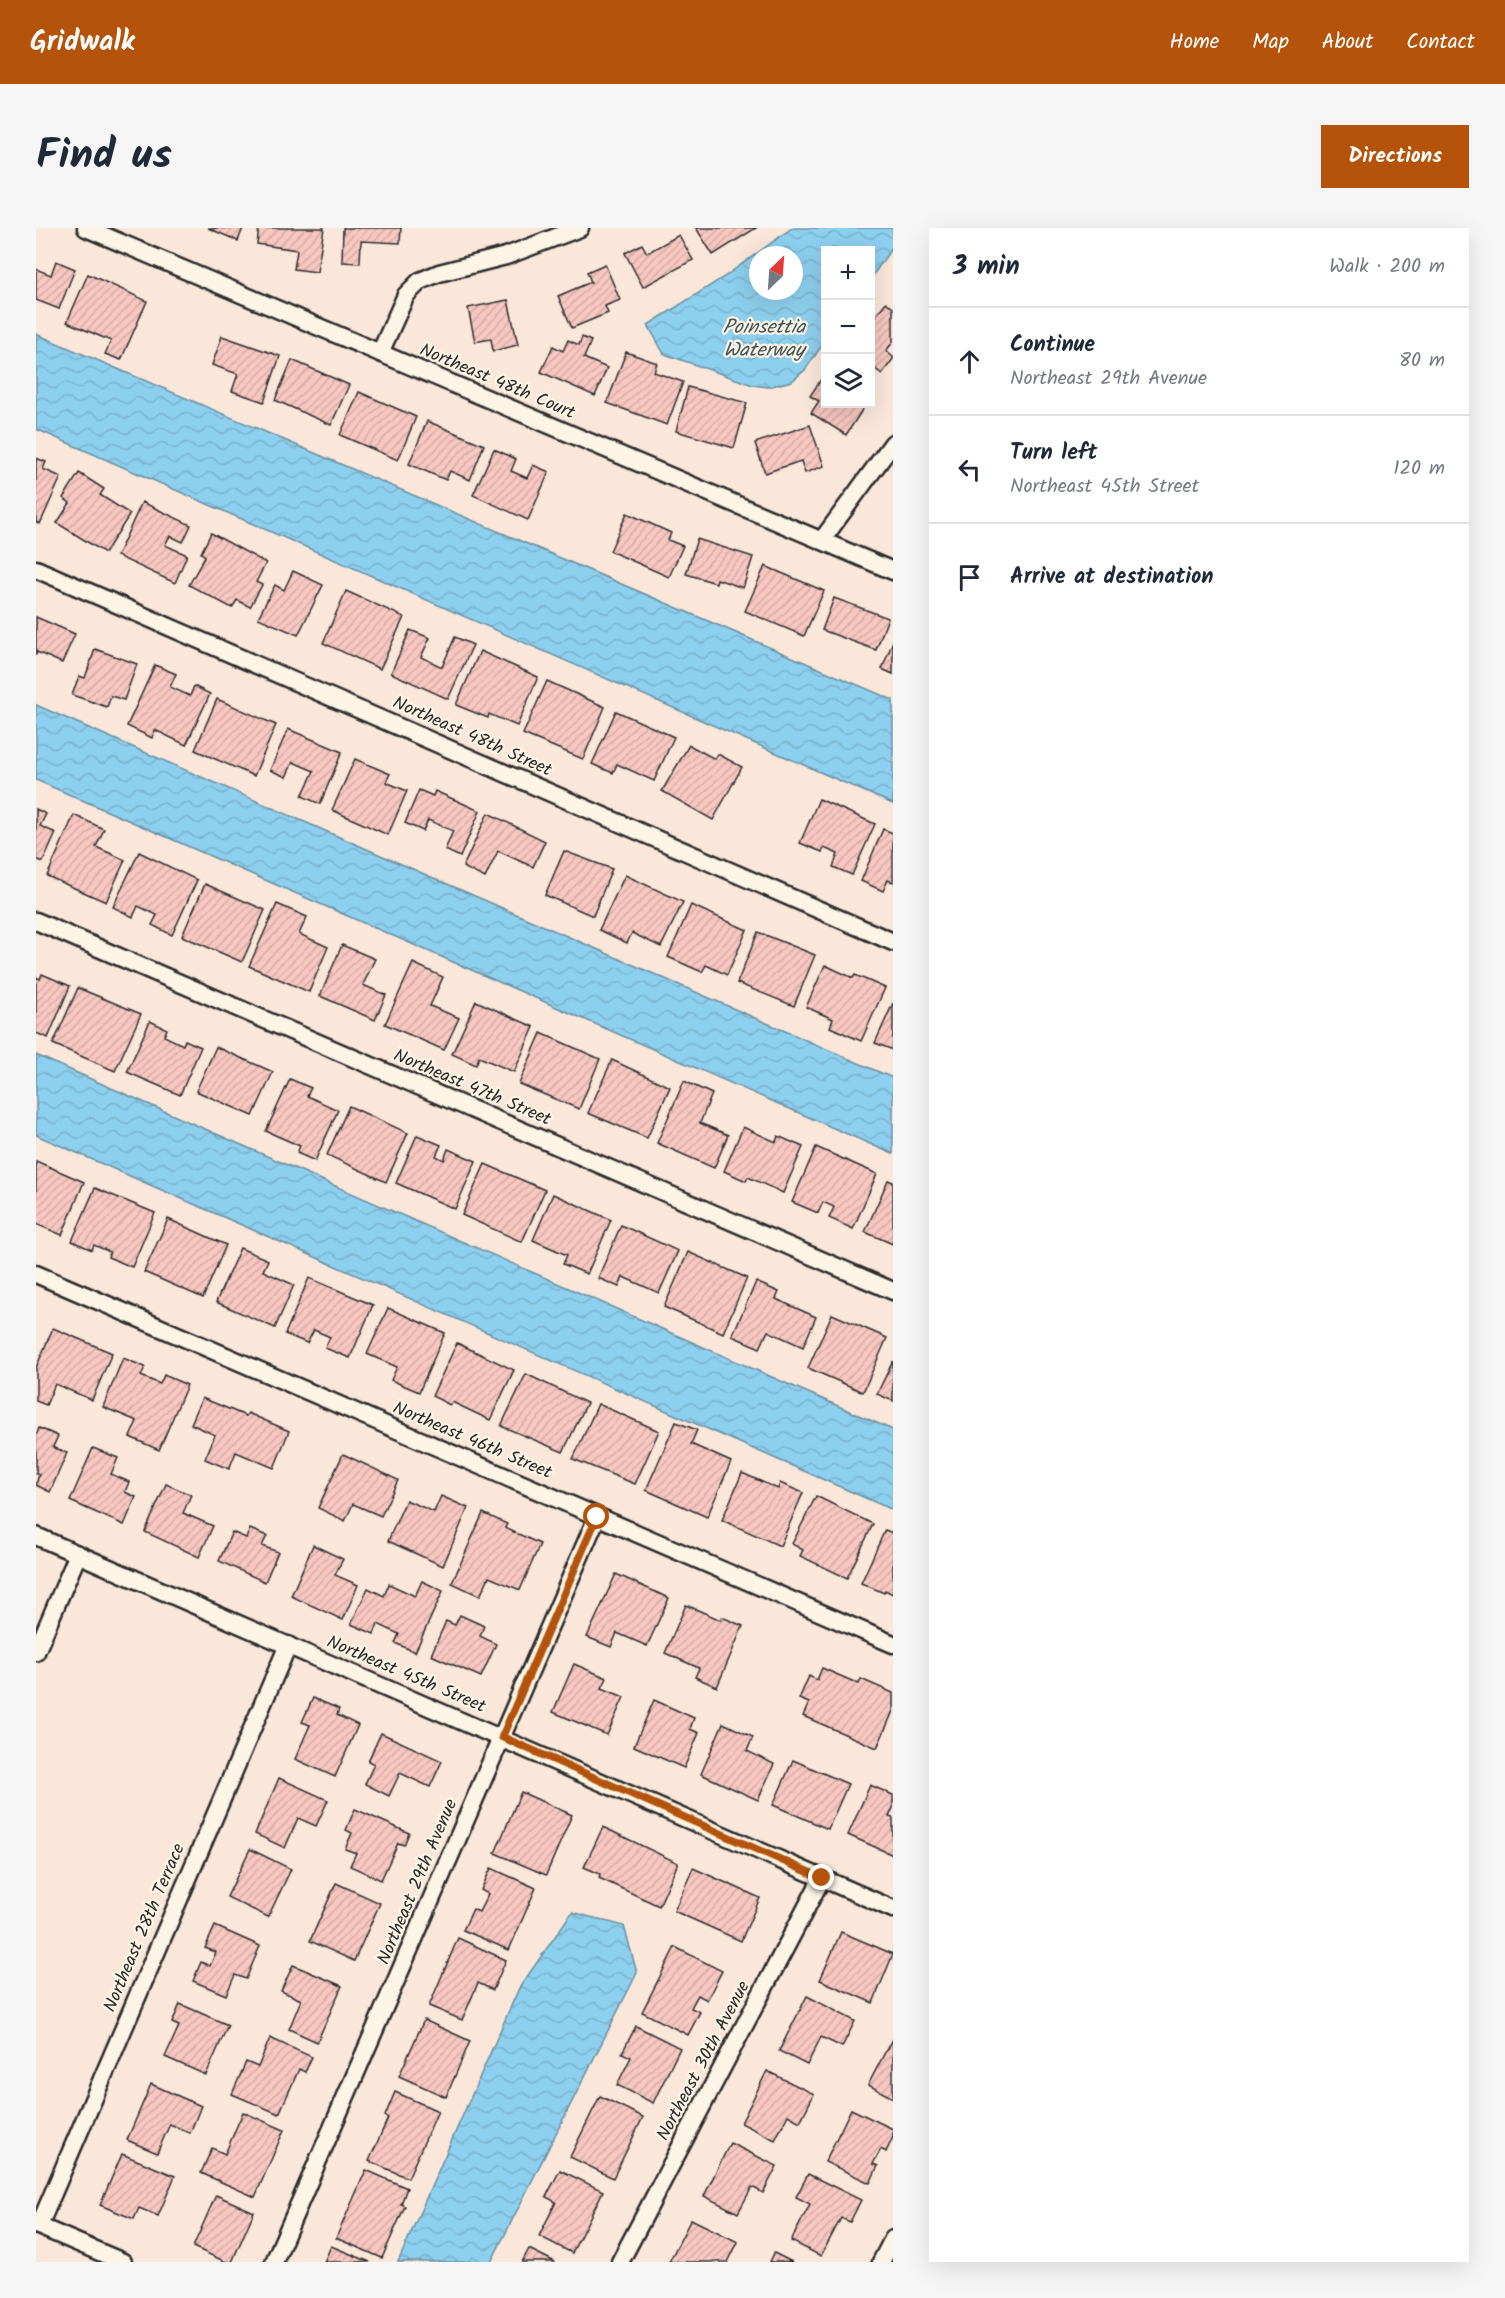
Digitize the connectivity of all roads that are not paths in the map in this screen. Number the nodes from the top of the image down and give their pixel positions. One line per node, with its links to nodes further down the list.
1 (86, 228): 3 (street, Northeast 48th Court)
2 (580, 228): 3 (street)
3 (380, 353): 5 (street, Northeast 48th Court)
4 (893, 443): 5 (street)
5 (822, 540): 7 (street, Northeast 48th Court)
6 (36, 569): 9 (street, Northeast 48th Street)
7 (893, 571)
8 (36, 921): 11 (street, Northeast 47th Street)
9 (893, 942)
10 (36, 1274): 12 (street, Northeast 46th Street)
11 (893, 1291)
12 (597, 1517): 15 (street, Northeast 46th Street); 18 (street, Northeast 29th Avenue)
13 (36, 1536): 14 (street, Northeast 45th Street)
14 (78, 1554): 16 (street, Northeast 45th Street); 17 (street)
15 (893, 1644)
16 (288, 1645): 18 (street, Northeast 45th Street); 21 (street, Northeast 28th Terrace)
17 (36, 1652)
18 (502, 1737): 19 (street, Northeast 45th Street); 24 (street, Northeast 29th Avenue)
19 (822, 1878): 20 (street, Northeast 45th Street); 25 (street, Northeast 30th Avenue)
20 (893, 1909)
21 (37, 2226): 23 (street)
22 (893, 2239): 26 (street)
23 (123, 2262)
24 (274, 2262)
25 (620, 2262)
26 (881, 2262)

